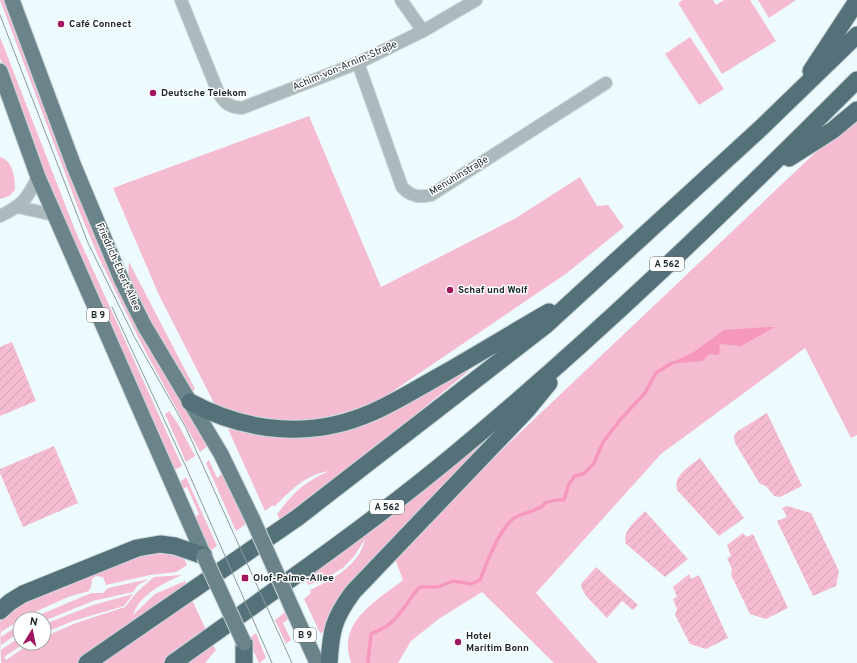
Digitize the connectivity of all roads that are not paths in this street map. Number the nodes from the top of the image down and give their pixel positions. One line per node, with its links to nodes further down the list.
1 (12, 0): 21 (main road, Friedrich-Ebert-Allee / B 9)
2 (181, 0): 8 (street, Achim-von-Arnim-Straße)
3 (401, 0): 6 (street)
4 (476, 0): 6 (street, Achim-von-Arnim-Straße)
5 (857, 1): 12 (highway)
6 (424, 31): 8 (street, Achim-von-Arnim-Straße)
7 (857, 35): 12 (highway)
8 (358, 63): 11 (street, Menuhinstraße)
9 (0, 71): 14 (main road, B 9)
10 (857, 80): 15 (highway, A 562)
11 (606, 83)
12 (794, 98): 19 (highway)
13 (857, 110): 15 (highway)
14 (38, 177): 16 (street); 17 (main road, B 9)
15 (759, 178): 20 (highway, A 562)
16 (18, 207): 17 (street); 18 (street)
17 (54, 215): 22 (main road, B 9)
18 (0, 216)
19 (585, 290): 21 (highway); 24 (highway)
20 (574, 350): 28 (highway, A 562); 32 (highway)
21 (190, 402): 31 (main road, Friedrich-Ebert-Allee / B 9, bridge)
22 (204, 556): 23 (highway); 25 (main road, B 9, bridge)
23 (0, 611)
24 (121, 640): 26 (highway); 27 (highway)
25 (244, 643): 29 (highway); 30 (main road, B 9)
26 (87, 663)
27 (92, 663)
28 (173, 663)
29 (244, 663)
30 (253, 663)
31 (317, 663)
32 (329, 663)

